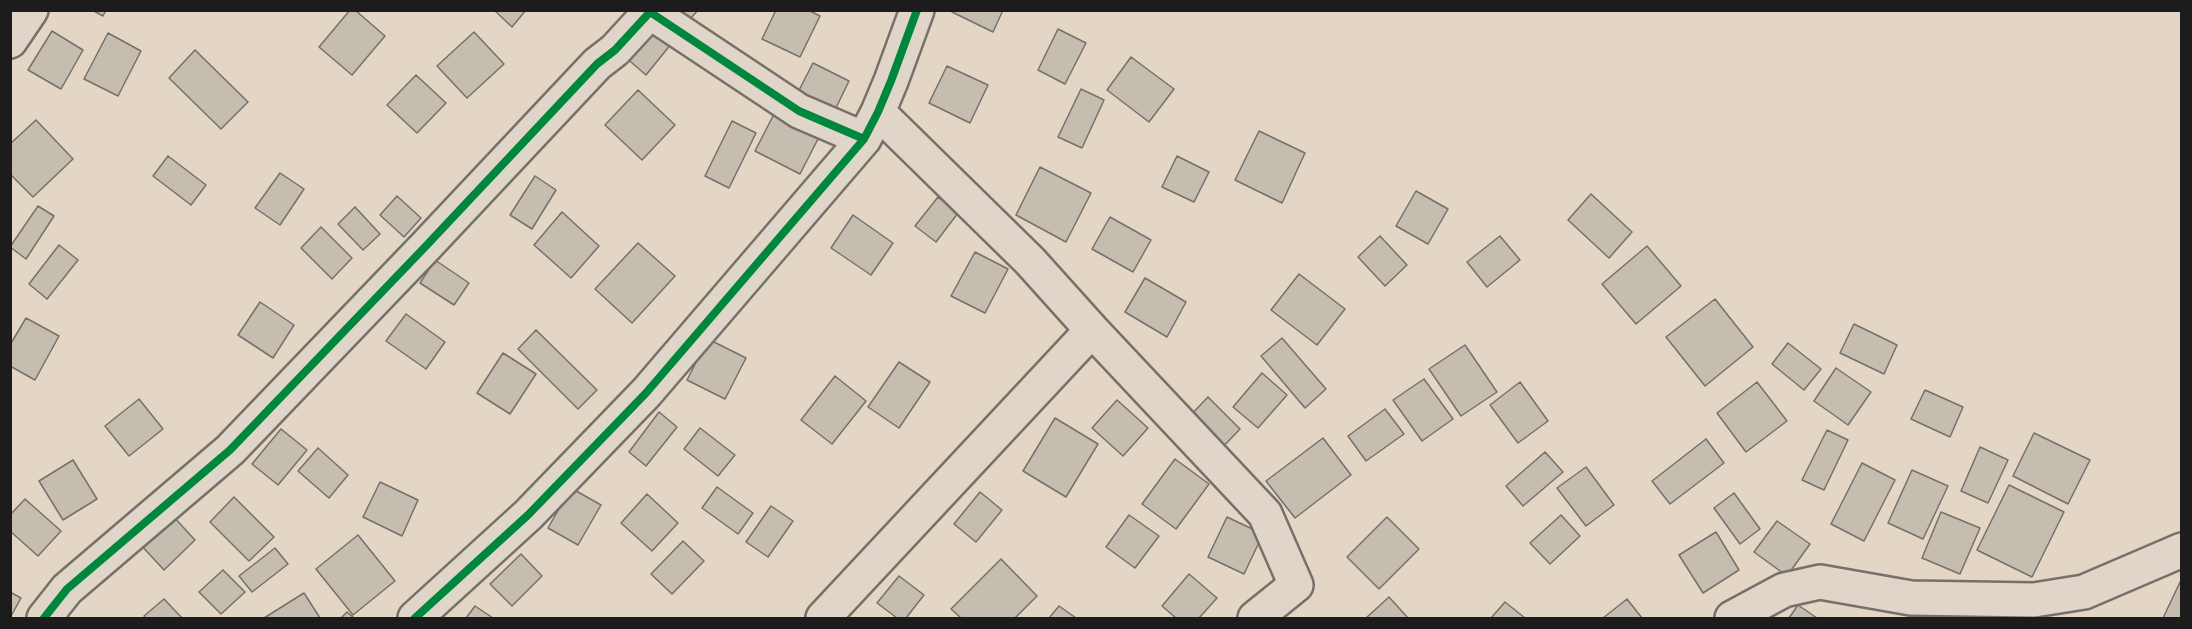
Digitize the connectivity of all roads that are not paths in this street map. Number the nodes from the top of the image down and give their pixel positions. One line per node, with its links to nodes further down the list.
1 (31, 10): 3 (street)
2 (917, 10): 4 (street)
3 (10, 41)
4 (871, 125): 5 (street); 7 (street); 8 (street)
5 (1092, 330): 9 (street); 10 (street)
6 (2181, 550): 11 (street)
7 (44, 618)
8 (416, 618)
9 (823, 618)
10 (1255, 618)
11 (1732, 618)

